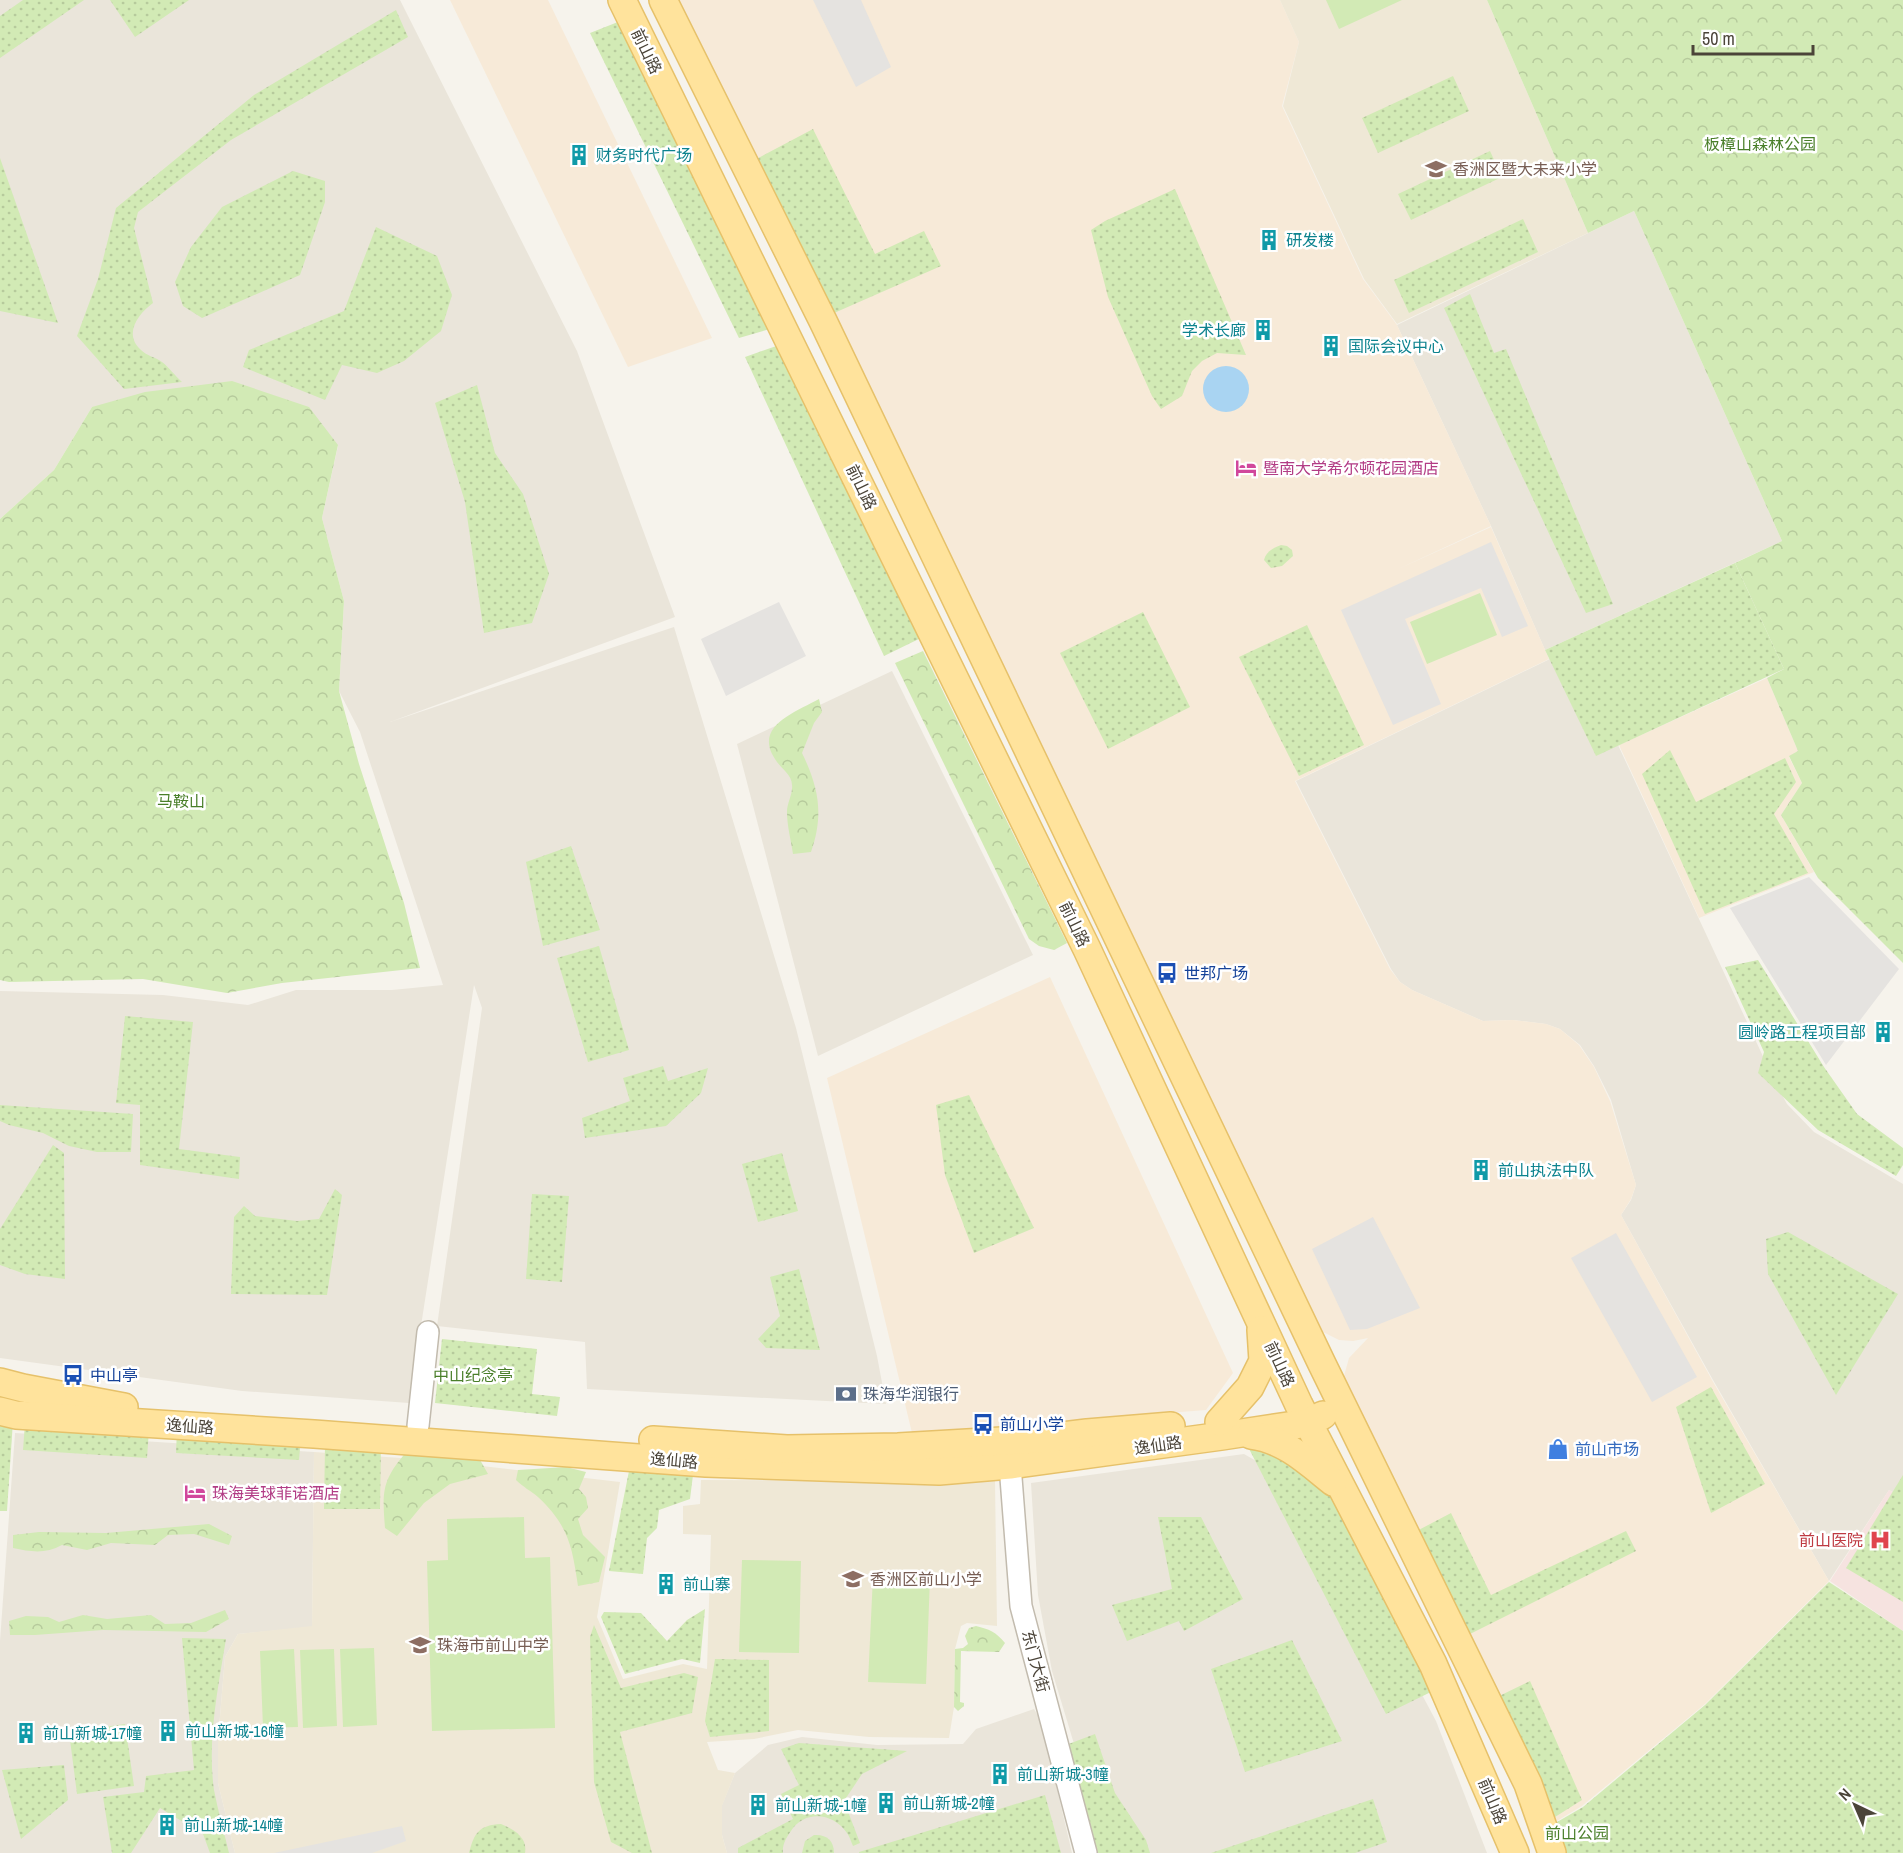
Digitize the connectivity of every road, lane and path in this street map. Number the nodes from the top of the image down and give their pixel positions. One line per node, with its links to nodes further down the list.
1 (622, 0): 3 (main road, 前山路)
2 (663, 0): 6 (main road, 前山路)
3 (1261, 1322): 8 (main road, 前山路); 10 (main road)
4 (428, 1332): 9 (street)
5 (0, 1382): 9 (main road, 逸仙路)
6 (1339, 1397): 8 (main road, 逸仙路); 15 (main road, 前山路)
7 (0, 1411): 11 (main road, 逸仙路)
8 (1304, 1414): 10 (main road, 逸仙路); 12 (main road, 前山路)
9 (418, 1426): 10 (main road, 逸仙路)
10 (1221, 1429): 11 (main road, 逸仙路); 12 (main road)
11 (1010, 1465): 13 (street, 东门大街)
12 (1344, 1492): 14 (main road, 前山路)
13 (1086, 1853)
14 (1515, 1853)
15 (1552, 1853)

